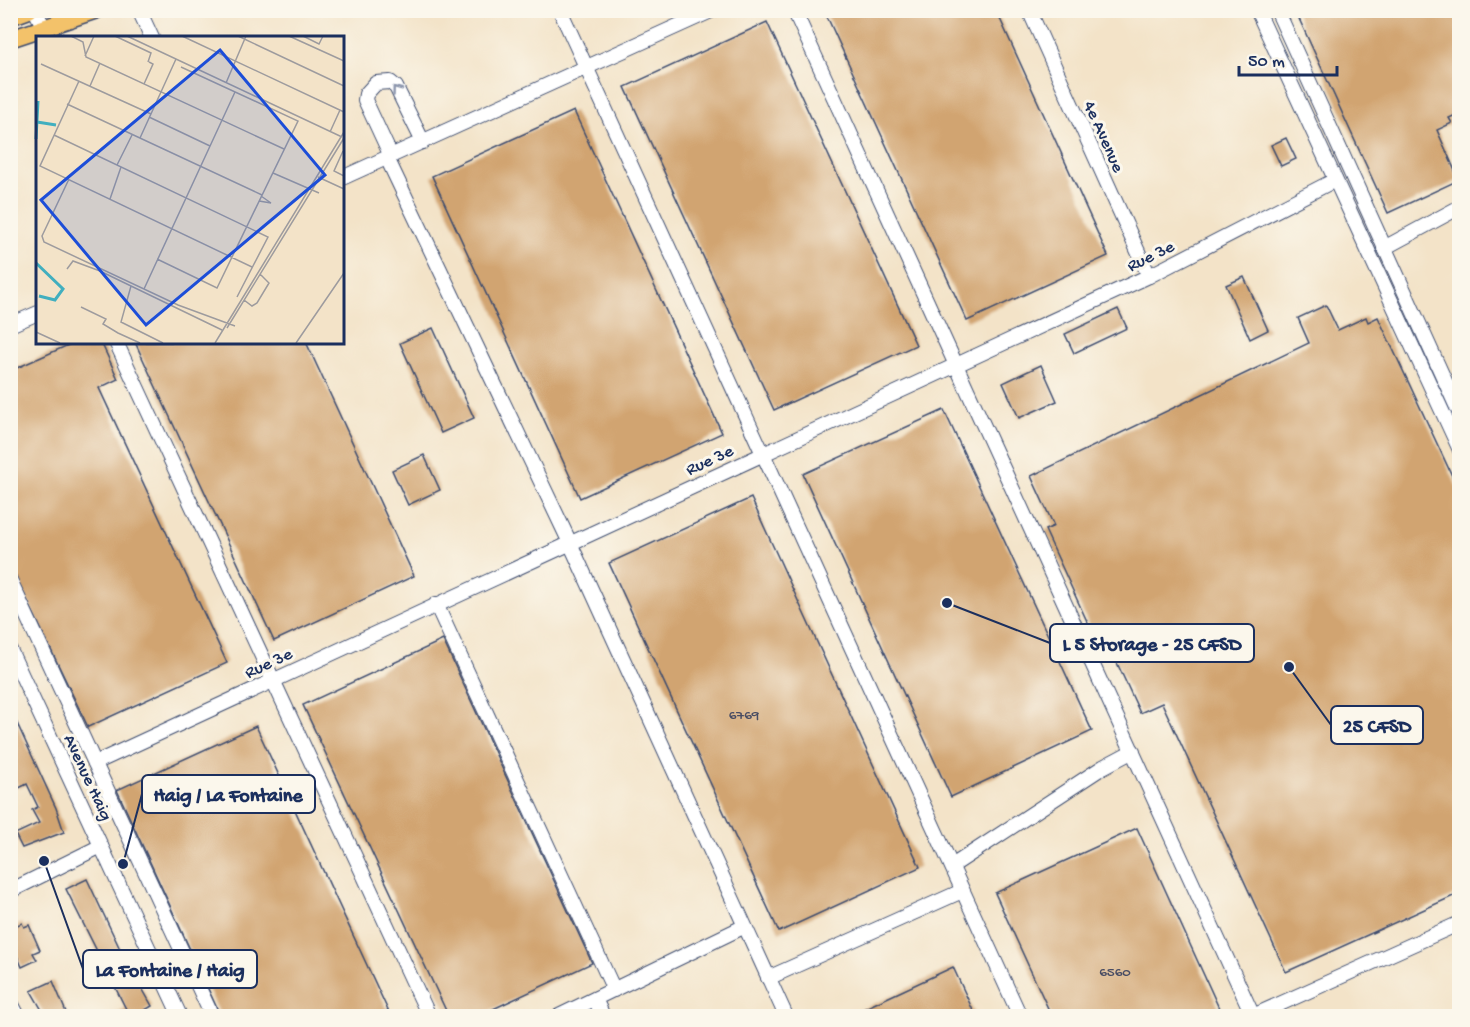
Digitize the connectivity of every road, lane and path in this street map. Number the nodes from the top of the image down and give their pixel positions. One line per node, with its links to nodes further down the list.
1 (29, 10): 11 (main road)
2 (35, 10): 12 (street)
3 (98, 10): 12 (main road)
4 (139, 10): 13 (street)
5 (560, 10): 15 (street)
6 (713, 10): 15 (street)
7 (794, 10): 26 (street)
8 (1029, 10): 22 (street, 4e Avenue)
9 (1257, 10): 19 (street)
10 (1276, 10): 21 (street)
11 (10, 17)
12 (44, 28): 14 (main road)
13 (151, 36)
14 (10, 39)
15 (586, 67): 16 (street); 29 (street)
16 (423, 142): 17 (street); 17 (street, one-way to 17)
17 (389, 157): 18 (street); 30 (street)
18 (344, 177)
19 (1335, 180): 22 (street, Rue 3e); 28 (street)
20 (1460, 207): 21 (street)
21 (1384, 248): 27 (street)
22 (1149, 276): 26 (street, Rue 3e)
23 (36, 314): 24 (street)
24 (10, 325)
25 (117, 344): 34 (street)
26 (956, 366): 29 (street, Rue 3e); 35 (street)
27 (1460, 414)
28 (1460, 450)
29 (763, 454): 30 (street, Rue 3e); 38 (street)
30 (570, 543): 32 (street, Rue 3e); 42 (street)
31 (10, 580): 36 (street)
32 (436, 604): 34 (street, Rue 3e); 44 (street)
33 (10, 650): 37 (street, Avenue Haig)
34 (274, 679): 36 (street, Rue 3e); 50 (street)
35 (1133, 751): 38 (street); 55 (street)
36 (95, 764): 49 (street)
37 (101, 846): 39 (street); 48 (street, Avenue Haig)
38 (952, 866): 40 (street)
39 (10, 891)
40 (962, 891): 43 (street); 54 (street)
41 (1460, 924): 55 (street)
42 (743, 927): 43 (street); 44 (street)
43 (768, 978): 53 (street)
44 (614, 990): 45 (street)
45 (595, 999): 51 (street); 52 (street)
46 (10, 1001): 47 (street)
47 (18, 1017)
48 (180, 1017)
49 (212, 1017)
50 (429, 1017)
51 (559, 1017)
52 (603, 1017)
53 (786, 1017)
54 (1020, 1017)
55 (1253, 1017)

